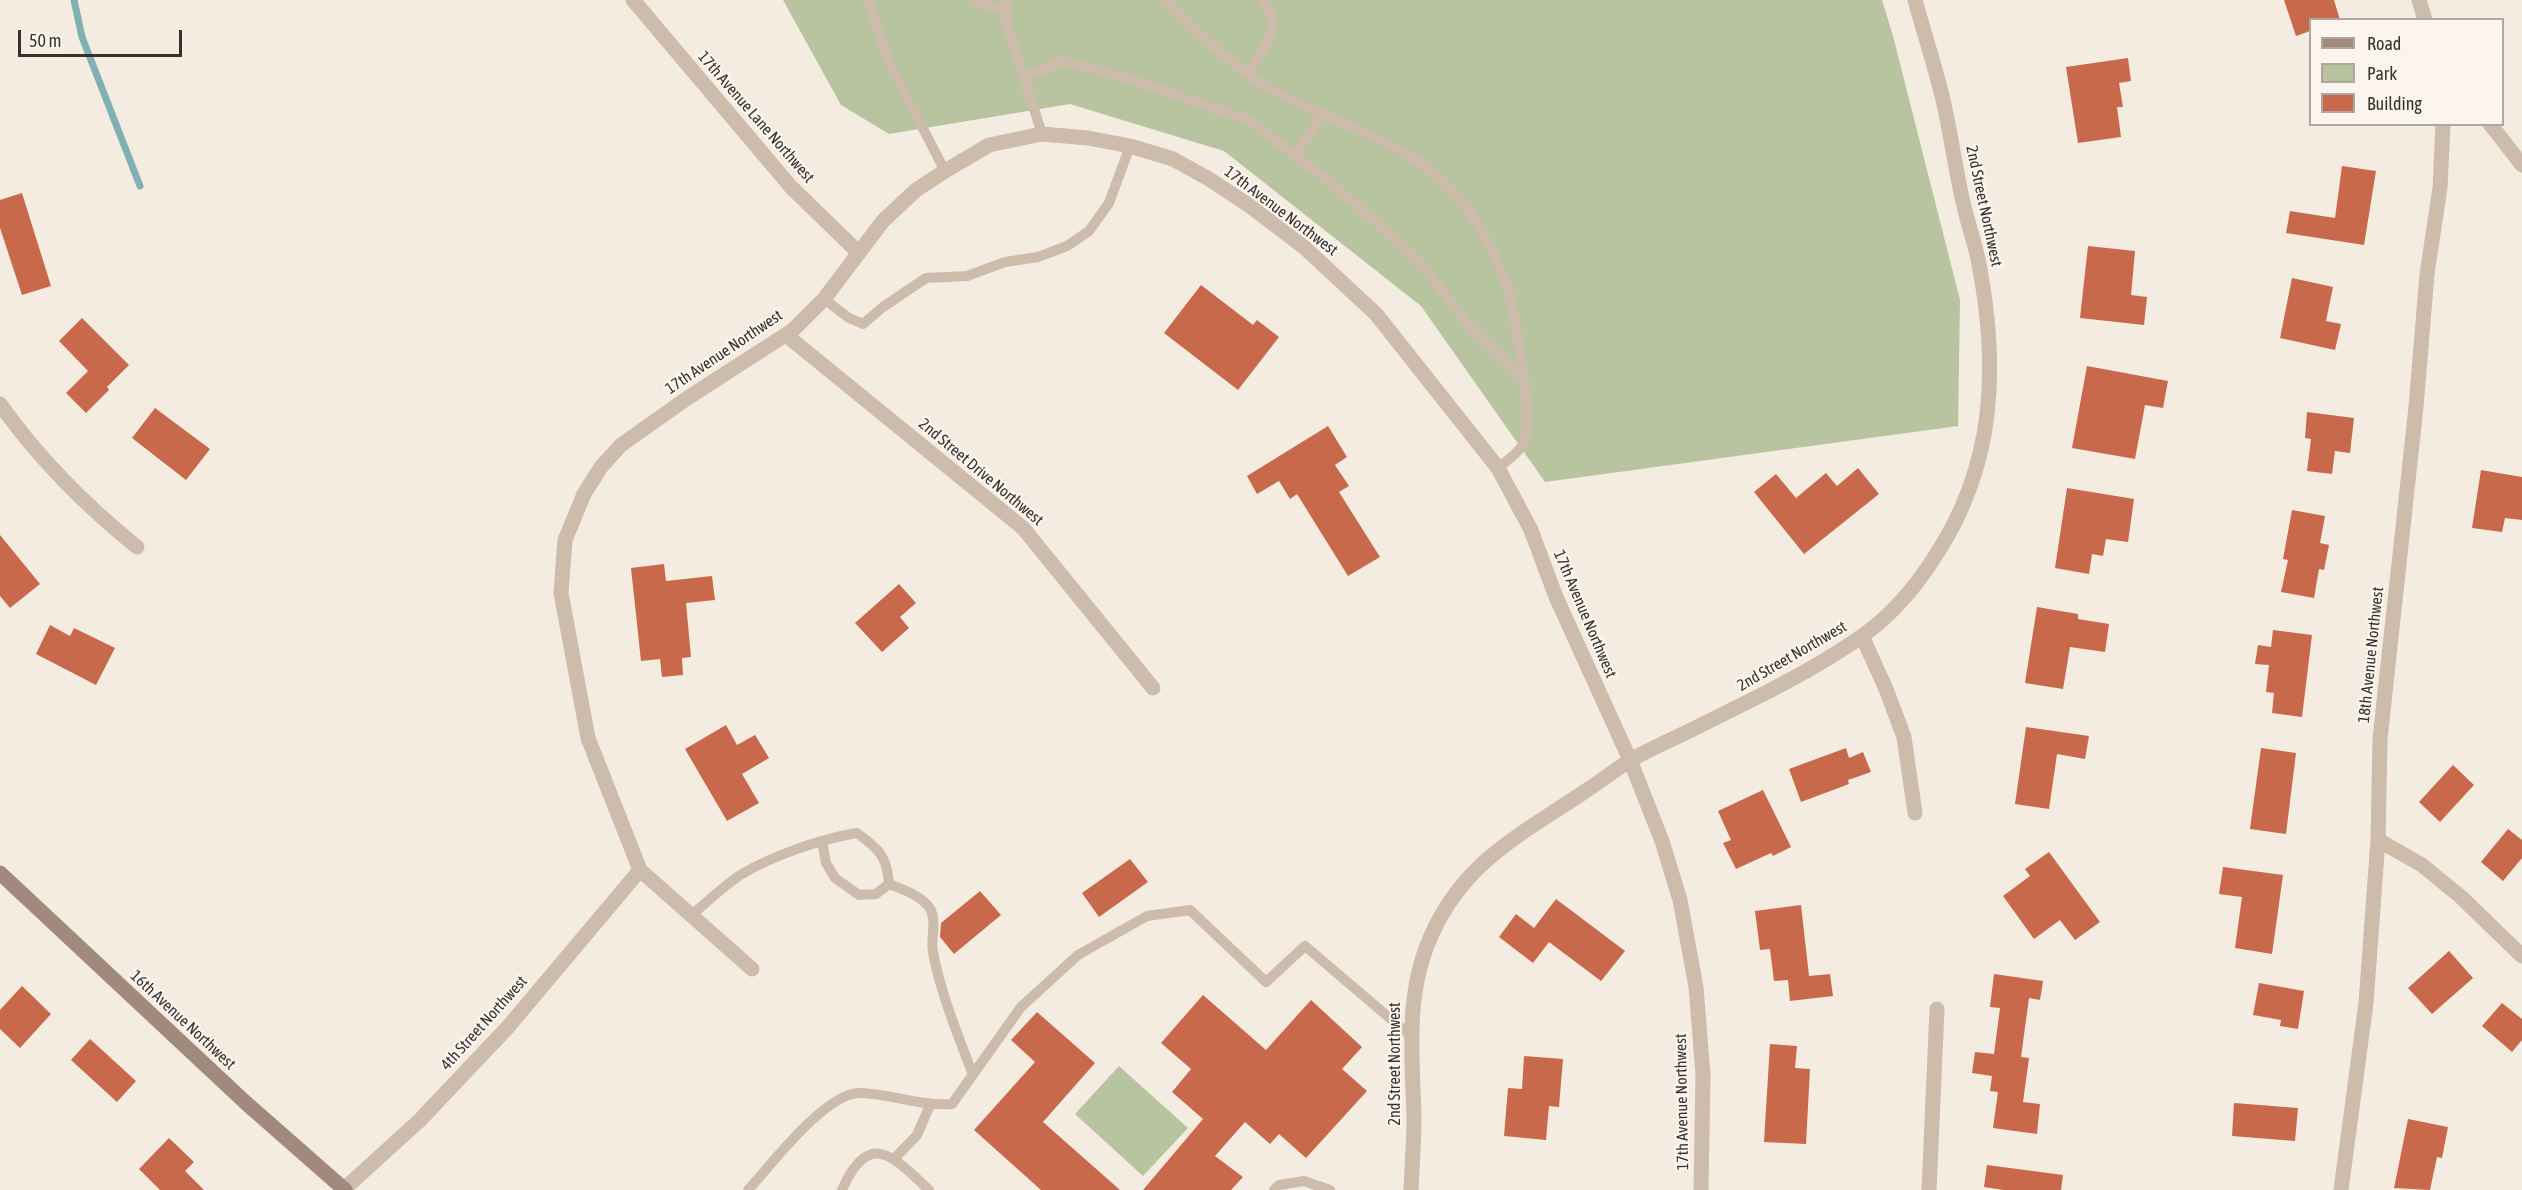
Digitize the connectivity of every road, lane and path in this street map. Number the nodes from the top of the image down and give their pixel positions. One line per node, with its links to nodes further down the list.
1 (633, 0): 20 (street, 17th Avenue Lane Northwest)
2 (868, 0): 19 (lane)
3 (976, 0): 8 (lane)
4 (1164, 0): 10 (lane)
5 (1262, 0): 10 (lane)
6 (1915, 0): 27 (street, 2nd Street Northwest)
7 (2419, 0): 9 (street)
8 (1006, 5): 11 (lane)
9 (2424, 18)
10 (1249, 73): 12 (lane)
11 (1024, 77): 15 (lane); 17 (lane)
12 (1322, 115): 17 (lane); 23 (lane)
13 (2443, 126): 31 (street, 18th Avenue Northwest)
14 (2492, 126): 18 (street)
15 (1042, 134): 16 (street, 17th Avenue Northwest); 19 (street, 17th Avenue Northwest)
16 (1130, 146): 21 (lane); 25 (street, 17th Avenue Northwest)
17 (1295, 156): 23 (lane)
18 (2522, 165)
19 (945, 171): 20 (street, 17th Avenue Northwest)
20 (859, 253): 21 (street, 17th Avenue Northwest)
21 (824, 299): 22 (street, 17th Avenue Northwest)
22 (786, 335): 28 (street, 2nd Street Drive Northwest); 33 (street, 17th Avenue Northwest)
23 (1524, 379): 25 (lane)
24 (0, 404): 26 (street)
25 (1498, 468): 29 (street, 17th Avenue Northwest)
26 (137, 547)
27 (1862, 636): 29 (street, 2nd Street Northwest); 30 (street)
28 (1153, 688)
29 (1630, 760): 40 (street, 2nd Street Northwest); 51 (street, 17th Avenue Northwest)
30 (1915, 813)
31 (2378, 840): 37 (street); 53 (street, 18th Avenue Northwest)
32 (822, 841): 35 (lane); 35 (lane); 36 (lane)
33 (640, 870): 36 (street); 44 (street, 4th Street Northwest)
34 (0, 873): 44 (main road, 16th Avenue Northwest)
35 (889, 884): 41 (lane)
36 (691, 915): 38 (street)
37 (2522, 956)
38 (752, 969)
39 (1937, 1009): 52 (street)
40 (1412, 1036): 41 (lane); 50 (street, 2nd Street Northwest)
41 (973, 1076): 42 (lane)
42 (930, 1105): 43 (lane); 45 (lane)
43 (895, 1158): 46 (lane); 47 (lane)
44 (344, 1190)
45 (748, 1190)
46 (842, 1190)
47 (929, 1190)
48 (1274, 1190): 49 (lane)
49 (1330, 1190)
50 (1411, 1190)
51 (1701, 1190)
52 (1929, 1190)
53 (2341, 1190)

